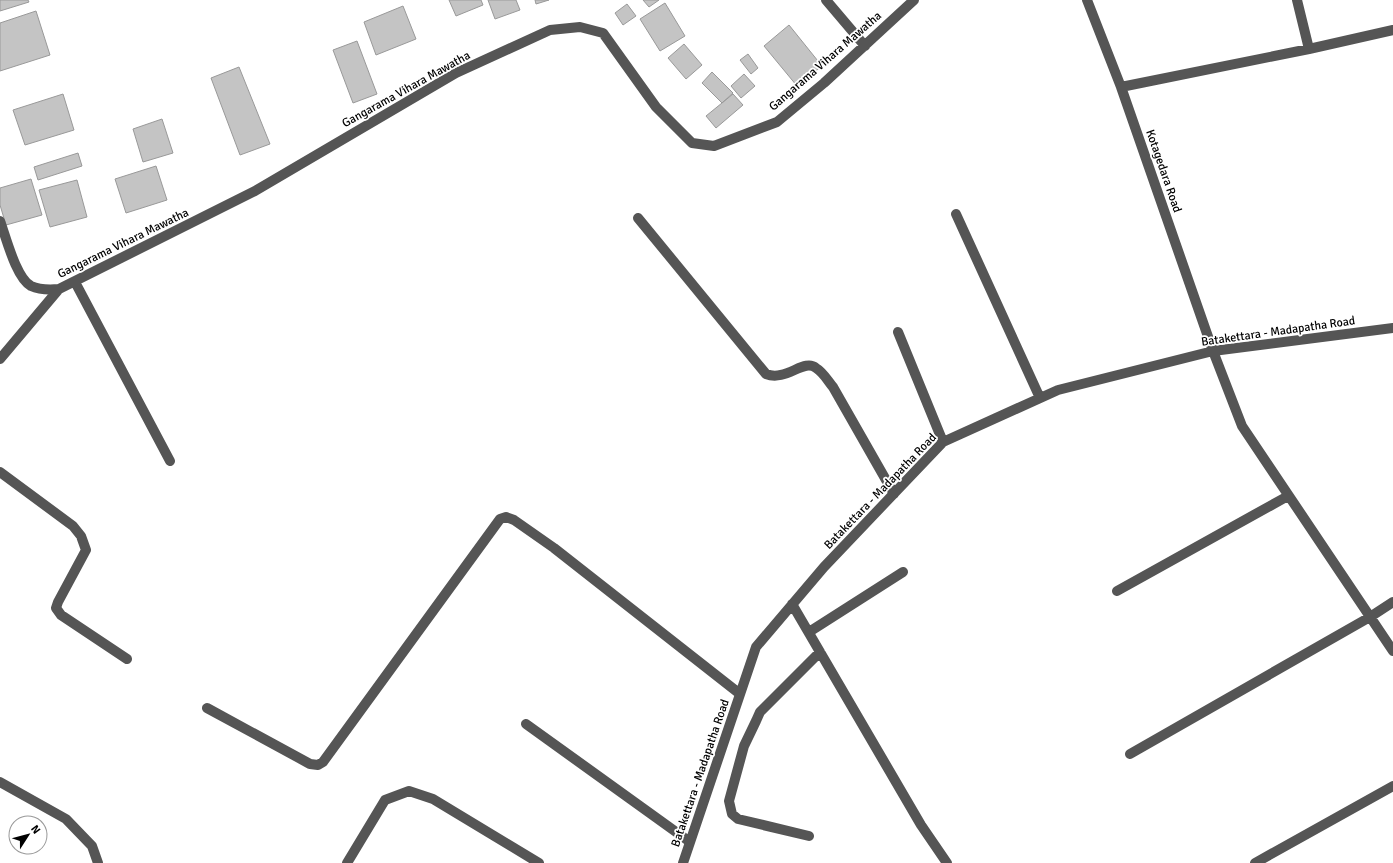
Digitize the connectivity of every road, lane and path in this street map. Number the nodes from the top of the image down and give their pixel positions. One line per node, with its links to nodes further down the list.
1 (826, 0): 6 (street)
2 (914, 0): 6 (street, Gangarama Vihara Mawatha)
3 (1087, 0): 8 (street, Kotagedara Road)
4 (1297, 0): 7 (street)
5 (1393, 30): 7 (street)
6 (864, 46): 12 (street, Gangarama Vihara Mawatha)
7 (1309, 49): 8 (street)
8 (1121, 87): 16 (street, Kotagedara Road)
9 (956, 214): 18 (street)
10 (638, 218): 22 (street)
11 (0, 221): 13 (street, Gangarama Vihara Mawatha)
12 (75, 282): 13 (street, Gangarama Vihara Mawatha); 20 (street)
13 (59, 289): 17 (street)
14 (1393, 328): 16 (street, Batakettara - Madapatha Road)
15 (898, 332): 19 (street)
16 (1213, 351): 18 (street, Batakettara - Madapatha Road); 23 (street, Kotagedara Road)
17 (0, 359)
18 (1040, 398): 19 (street, Batakettara - Madapatha Road)
19 (943, 442): 22 (street, Batakettara - Madapatha Road)
20 (170, 461)
21 (0, 472): 32 (street)
22 (894, 494): 27 (street, Batakettara - Madapatha Road)
23 (1288, 496): 25 (street); 28 (street, Kotagedara Road)
24 (902, 572): 29 (street)
25 (1117, 591)
26 (1393, 602): 28 (street)
27 (792, 604): 29 (street); 33 (street, Batakettara - Madapatha Road)
28 (1370, 618): 30 (street, Kotagedara Road); 36 (street)
29 (808, 632): 31 (street)
30 (1393, 651)
31 (820, 652): 39 (street); 45 (street)
32 (127, 660)
33 (740, 694): 34 (street); 40 (street, Batakettara - Madapatha Road)
34 (207, 708)
35 (526, 724): 40 (street)
36 (1130, 754)
37 (0, 782): 41 (street)
38 (1393, 786): 46 (street)
39 (809, 836)
40 (690, 842): 44 (street, Batakettara - Madapatha Road)
41 (98, 863)
42 (347, 863): 43 (street)
43 (539, 863)
44 (683, 863)
45 (948, 863)
46 (1255, 863)

